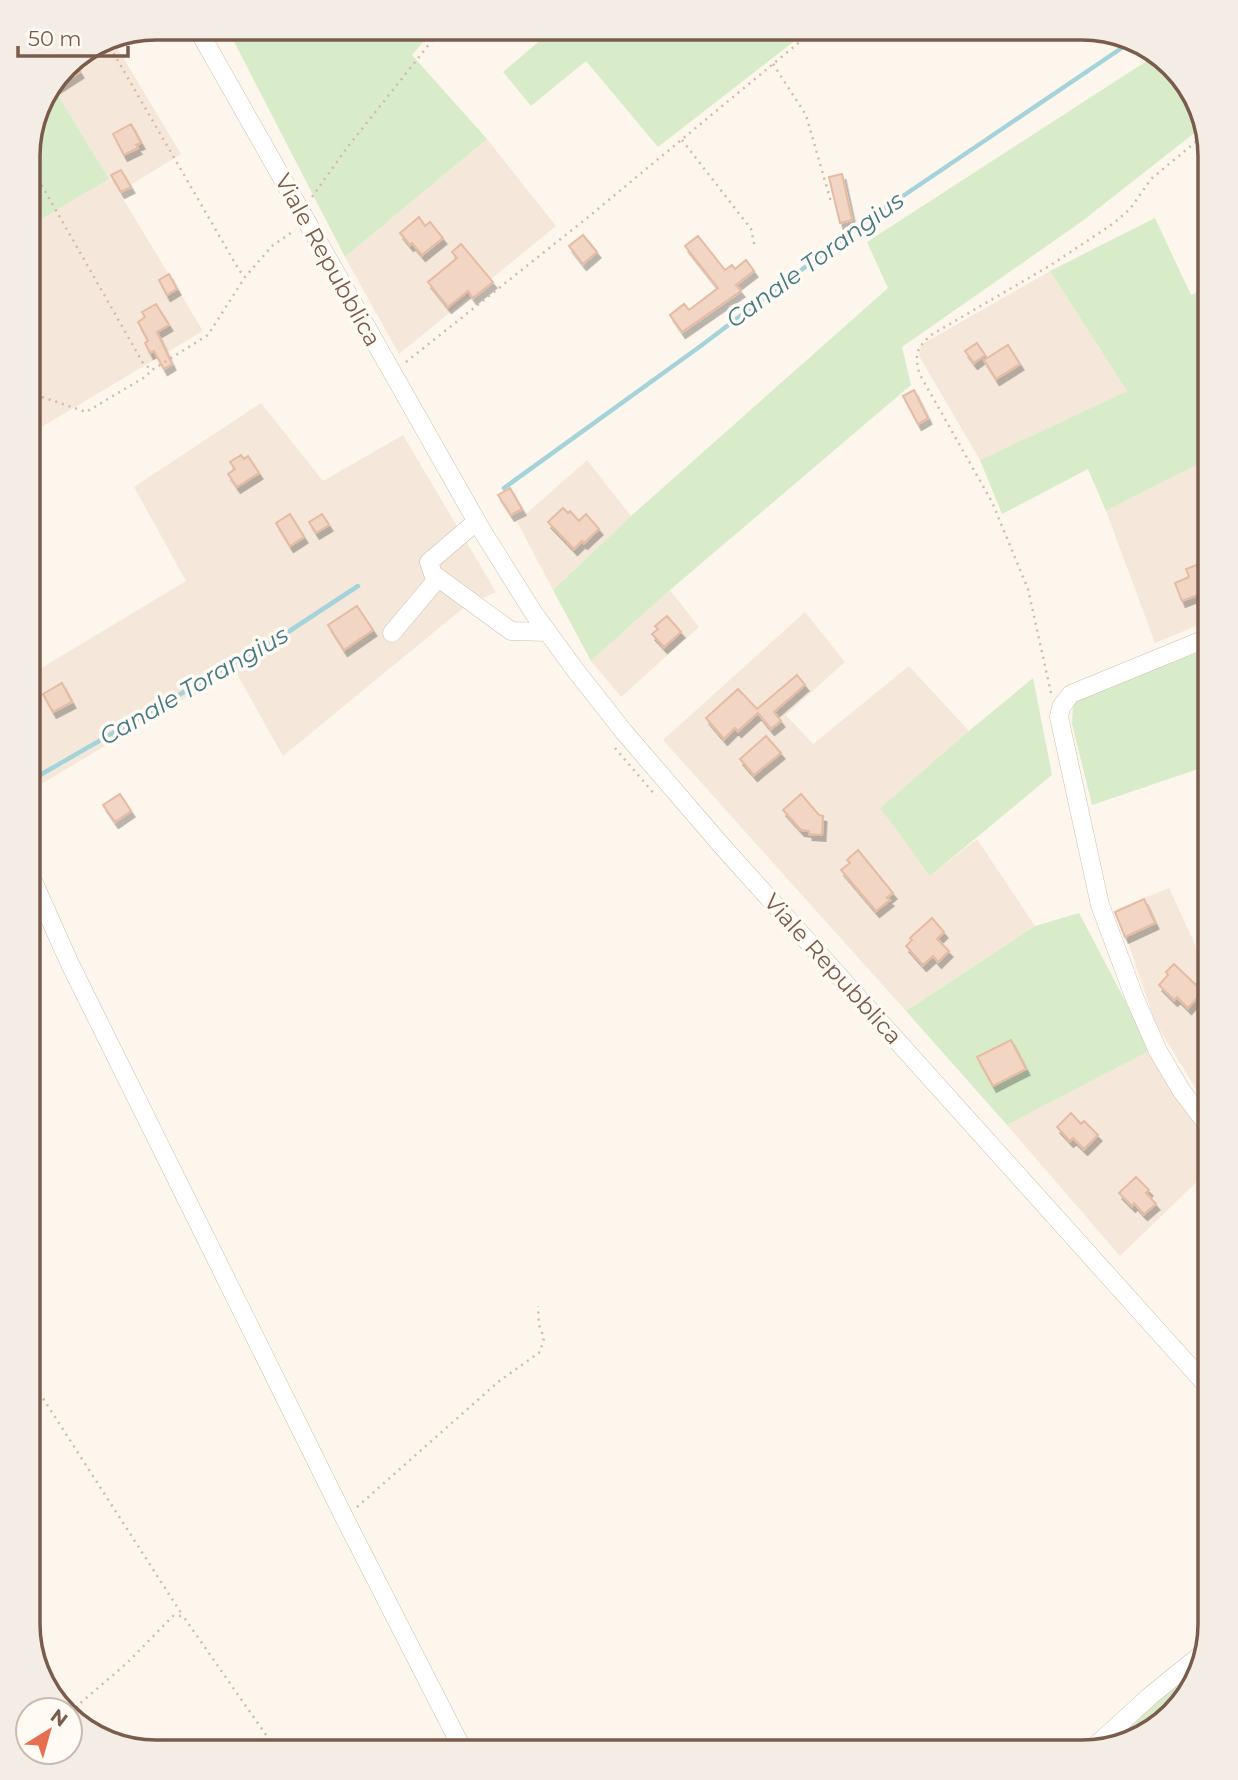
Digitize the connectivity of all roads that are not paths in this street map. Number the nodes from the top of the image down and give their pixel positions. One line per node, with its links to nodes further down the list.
1 (204, 40): 2 (street, Viale Repubblica)
2 (478, 526): 3 (street); 4 (street, Viale Repubblica)
3 (438, 578): 4 (street); 5 (street)
4 (548, 632): 9 (street, Viale Repubblica)
5 (392, 633)
6 (1198, 642): 8 (street)
7 (40, 898): 12 (street)
8 (1198, 1112)
9 (1198, 1376)
10 (1191, 1663): 11 (street)
11 (1105, 1737)
12 (458, 1740)

